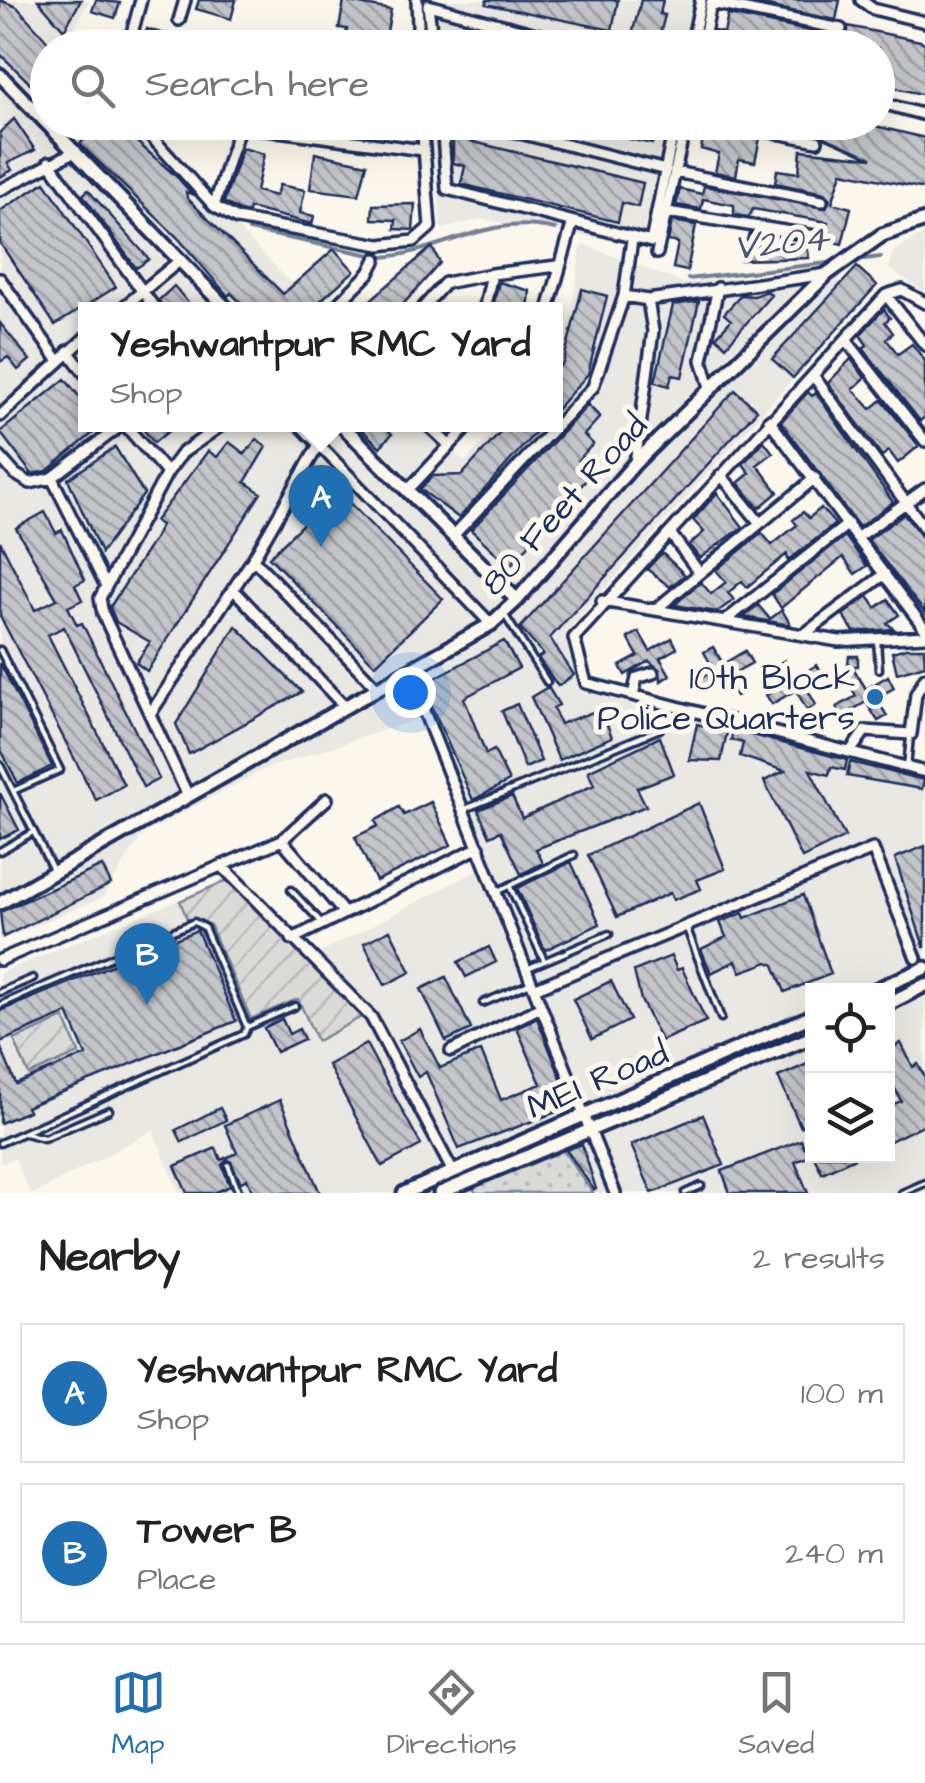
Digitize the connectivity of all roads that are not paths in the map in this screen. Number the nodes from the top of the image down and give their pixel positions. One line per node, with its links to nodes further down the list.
1 (141, 0): 10 (street)
2 (185, 0): 7 (street)
3 (415, 0): 6 (street); 11 (street)
4 (861, 0): 8 (street)
5 (708, 1): 9 (street); 14 (street); 15 (street)
6 (429, 2): 12 (street); 13 (street)
7 (180, 20)
8 (925, 22)
9 (841, 29)
10 (133, 30)
11 (417, 30)
12 (431, 30)
13 (526, 30)
14 (698, 30)
15 (704, 30)
16 (0, 74): 17 (street)
17 (30, 105)
18 (895, 107): 19 (street)
19 (925, 116)
20 (64, 140): 32 (street)
21 (154, 140): 37 (street)
22 (235, 140): 37 (street)
23 (346, 140): 31 (street)
24 (423, 140): 31 (street)
25 (443, 140): 40 (street)
26 (547, 140): 34 (street)
27 (673, 140): 34 (street)
28 (680, 140): 34 (street)
29 (811, 140): 30 (street)
30 (816, 141)
31 (423, 150): 37 (street)
32 (76, 152): 33 (street); 45 (street)
33 (50, 162): 35 (street); 51 (street)
34 (670, 171): 36 (street); 38 (street); 42 (street)
35 (0, 190)
36 (822, 202)
37 (214, 206)
38 (667, 212): 41 (street); 43 (street)
39 (925, 220): 48 (street, 80 Feet Road)
40 (572, 225): 42 (street); 46 (street)
41 (816, 236)
42 (632, 240): 53 (street)
43 (658, 253)
44 (376, 259): 58 (street)
45 (178, 262): 51 (street); 57 (street)
46 (556, 266): 47 (street); 61 (street)
47 (492, 274): 59 (street); 60 (street)
48 (827, 274): 50 (street); 70 (street, 80 Feet Road)
49 (0, 278): 67 (street)
50 (718, 288): 54 (street); 70 (street)
51 (142, 292): 55 (street); 56 (street)
52 (886, 295): 62 (street); 63 (street); 65 (street)
53 (624, 296): 54 (street); 72 (street)
54 (648, 300): 86 (street)
55 (130, 302)
56 (150, 302)
57 (220, 302)
58 (340, 302)
59 (428, 302)
60 (486, 302)
61 (549, 302)
62 (925, 303)
63 (848, 340): 69 (street); 82 (street)
64 (78, 343): 66 (street)
65 (925, 345)
66 (68, 351): 67 (street); 68 (street)
67 (58, 360): 71 (street)
68 (78, 364)
69 (814, 378): 73 (street); 93 (street)
70 (710, 386): 86 (street, 80 Feet Road)
71 (0, 416)
72 (563, 419)
73 (769, 420): 88 (street); 90 (street)
74 (112, 432): 89 (street)
75 (130, 432): 87 (street)
76 (211, 432): 87 (street)
77 (306, 432): 83 (street)
78 (349, 432): 92 (street)
79 (435, 432): 84 (street)
80 (463, 432): 84 (street)
81 (551, 432): 98 (street)
82 (925, 441)
83 (318, 446): 100 (street); 110 (street)
84 (450, 446): 92 (street)
85 (0, 457): 89 (street)
86 (635, 463): 105 (street, 80 Feet Road)
87 (167, 473): 103 (street)
88 (721, 475): 94 (street); 97 (street)
89 (52, 478): 103 (street)
90 (815, 478): 94 (street); 95 (street)
91 (925, 489): 93 (street)
92 (408, 490): 98 (street)
93 (907, 502): 96 (street); 99 (street)
94 (759, 522): 101 (street)
95 (848, 524): 99 (street); 109 (street)
96 (925, 529)
97 (670, 532): 101 (street); 106 (street)
98 (453, 536): 105 (street)
99 (858, 537): 102 (street)
100 (253, 559): 104 (street); 120 (street)
101 (698, 572): 107 (street)
102 (885, 574): 111 (street); 112 (street)
103 (106, 586): 123 (street)
104 (233, 589): 122 (street); 123 (street)
105 (517, 600): 108 (street, 80 Feet Road)
106 (602, 601): 107 (street); 121 (street)
107 (655, 610): 109 (street)
108 (503, 613): 110 (street, 80 Feet Road); 119 (lane)
109 (725, 621): 112 (street)
110 (490, 624): 116 (street, 80 Feet Road)
111 (925, 632): 113 (street)
112 (802, 634): 113 (street)
113 (877, 638): 115 (lane)
114 (0, 650): 130 (lane)
115 (879, 669)
116 (408, 671): 120 (street, 80 Feet Road); 133 (street)
117 (653, 673): 121 (street)
118 (925, 678): 125 (street)
119 (547, 682)
120 (378, 688): 122 (street, 80 Feet Road)
121 (633, 696): 126 (street)
122 (345, 707): 131 (street, 80 Feet Road)
123 (150, 714): 131 (street)
124 (660, 729): 133 (lane)
125 (911, 734): 126 (street); 128 (lane)
126 (850, 752): 128 (street)
127 (0, 765): 130 (lane)
128 (906, 767): 129 (street)
129 (925, 772)
130 (13, 791): 134 (lane)
131 (188, 796): 140 (street, 80 Feet Road)
132 (327, 799): 135 (street)
133 (463, 810): 136 (street)
134 (34, 832): 137 (lane); 140 (lane)
135 (282, 840): 139 (street); 145 (street)
136 (479, 847): 143 (street); 145 (street)
137 (0, 851)
138 (574, 856): 141 (lane)
139 (224, 868): 149 (street); 150 (street)
140 (54, 872): 144 (street, 80 Feet Road)
141 (509, 886): 143 (lane); 151 (lane)
142 (291, 890): 146 (lane)
143 (496, 892): 153 (street)
144 (0, 903)
145 (344, 913): 146 (street)
146 (323, 924): 149 (street)
147 (686, 926): 152 (street); 156 (street); 164 (lane)
148 (609, 934): 151 (lane)
149 (292, 938): 175 (street)
150 (0, 960)
151 (544, 960): 153 (lane)
152 (920, 966): 155 (street); 157 (street)
153 (526, 969): 156 (street)
154 (33, 978): 158 (lane)
155 (887, 983)
156 (533, 986): 161 (lane); 163 (street)
157 (924, 987): 159 (street)
158 (0, 992)
159 (895, 1001)
160 (0, 1004): 166 (lane)
161 (482, 1004)
162 (295, 1006): 166 (lane)
163 (541, 1007): 168 (street); 170 (street)
164 (721, 1018)
165 (805, 1019): 170 (street, MEI Road)
166 (247, 1027): 172 (lane)
167 (805, 1040): 171 (street, MEI Road)
168 (451, 1051)
169 (109, 1110): 172 (lane)
170 (585, 1114): 171 (street); 175 (street, MEI Road)
171 (592, 1131): 180 (street, MEI Road); 181 (street)
172 (24, 1132): 173 (lane)
173 (0, 1143)
174 (228, 1164): 178 (lane)
175 (453, 1172): 179 (street, MEI Road)
176 (925, 1183): 183 (lane)
177 (701, 1186): 182 (lane)
178 (239, 1193)
179 (404, 1193)
180 (440, 1193)
181 (615, 1193)
182 (685, 1193)
183 (902, 1193)

